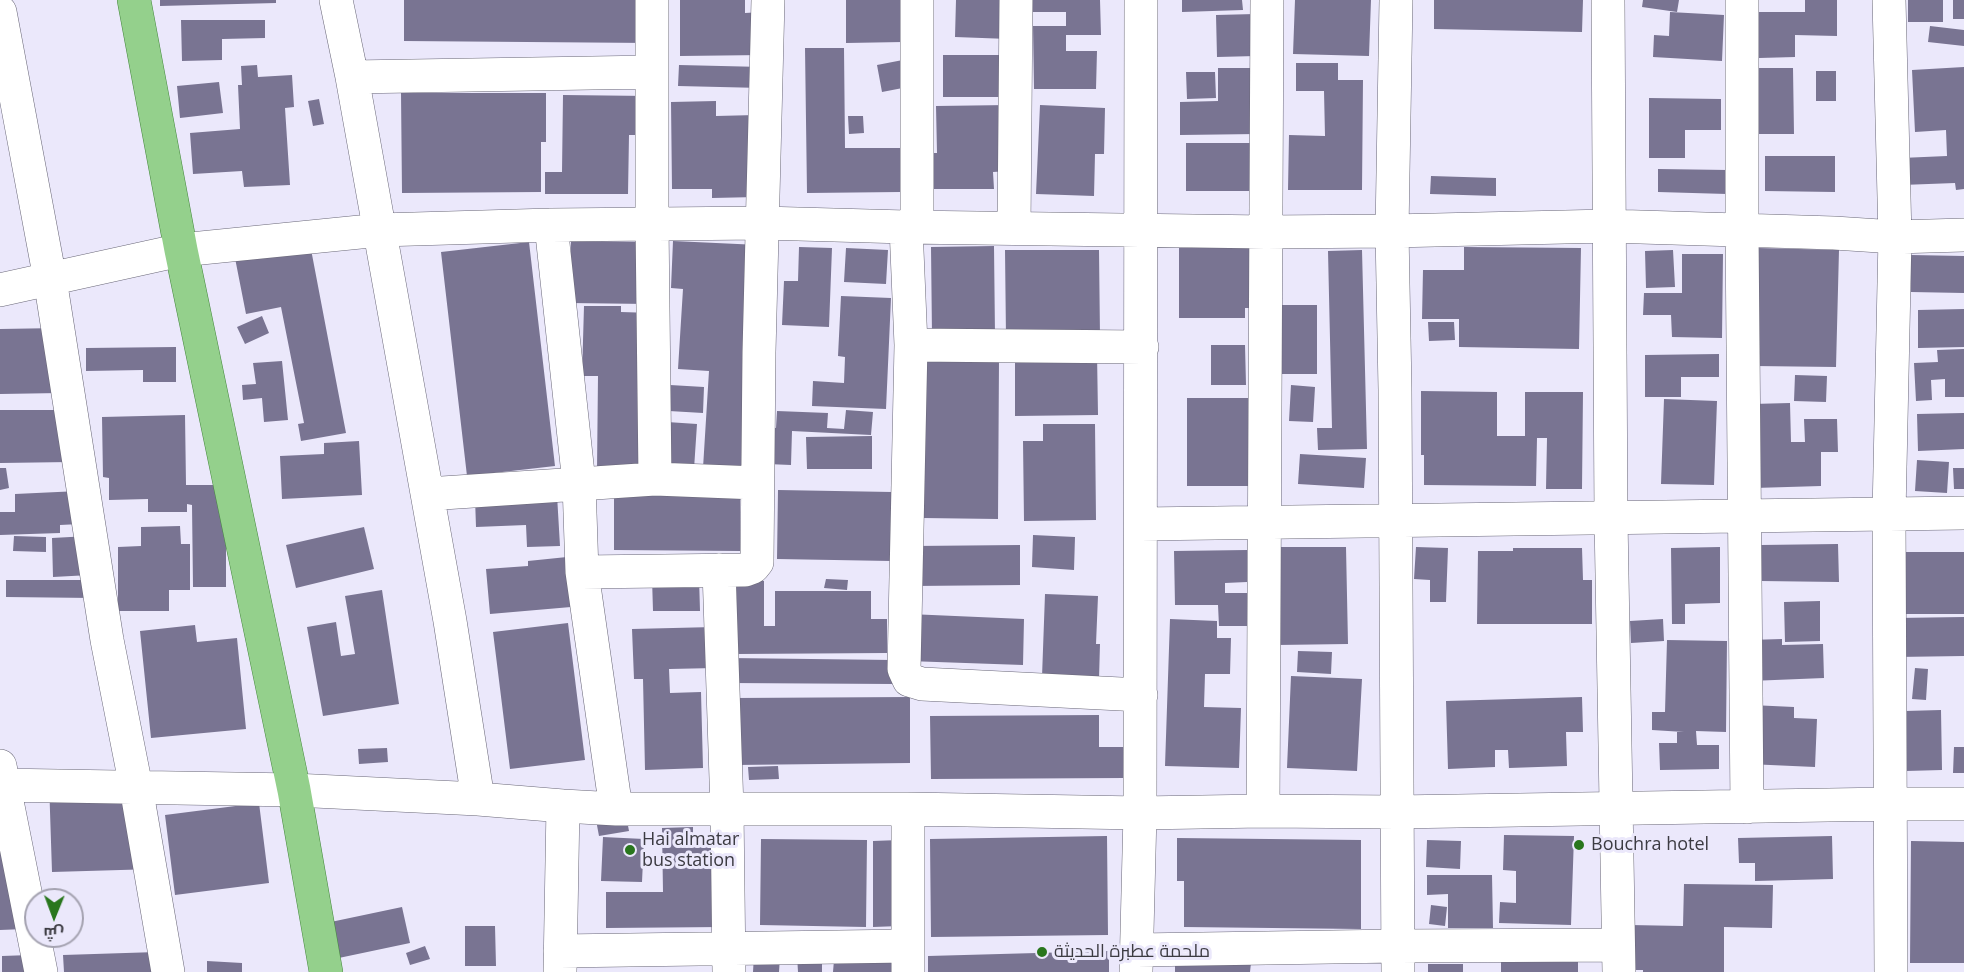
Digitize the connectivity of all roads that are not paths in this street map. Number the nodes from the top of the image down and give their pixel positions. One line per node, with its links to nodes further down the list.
1 (134, 0): 29 (main road)
2 (336, 0): 15 (street)
3 (652, 0): 14 (street)
4 (768, 0): 16 (street)
5 (917, 0): 20 (street)
6 (1016, 0): 21 (street)
7 (1142, 0): 23 (street)
8 (1267, 0): 26 (street)
9 (1396, 0): 25 (street)
10 (1608, 0): 19 (street)
11 (1742, 0): 24 (street)
12 (1889, 0): 28 (street)
13 (0, 12): 30 (street)
14 (652, 72): 15 (street); 17 (street)
15 (352, 77): 22 (street)
16 (762, 223): 17 (street); 20 (street); 36 (street)
17 (652, 224): 18 (street); 34 (street)
18 (551, 225): 22 (street); 35 (street)
19 (1608, 226): 24 (street); 25 (street); 41 (street)
20 (912, 227): 21 (street); 32 (street)
21 (1014, 228): 23 (street)
22 (380, 230): 29 (street); 37 (street)
23 (1142, 230): 26 (street); 33 (street)
24 (1742, 230): 28 (street); 40 (street)
25 (1392, 231): 26 (street); 42 (street)
26 (1266, 232): 43 (street)
27 (1964, 235): 28 (street)
28 (1895, 237): 39 (street)
29 (181, 250): 30 (street); 50 (main road)
30 (50, 279): 31 (street); 49 (street)
31 (0, 290)
32 (911, 345): 33 (street); 47 (street)
33 (1142, 347): 44 (street)
34 (655, 479): 35 (street); 36 (street)
35 (579, 483): 37 (street); 46 (street)
36 (758, 483): 45 (street)
37 (427, 494): 51 (street)
38 (1964, 513): 39 (street)
39 (1889, 514): 40 (street); 52 (street)
40 (1744, 516): 41 (street); 55 (street)
41 (1611, 518): 42 (street); 59 (street)
42 (1395, 520): 43 (street); 61 (street)
43 (1264, 523): 44 (street); 60 (street)
44 (1141, 524): 47 (street)
45 (718, 570): 46 (street); 57 (street)
46 (582, 573): 56 (street)
47 (1141, 695): 62 (street)
48 (1, 778): 49 (street); 70 (street)
49 (136, 787): 50 (street); 71 (street)
50 (294, 790): 51 (street); 72 (main road)
51 (478, 799): 54 (street)
52 (1890, 804): 53 (street); 55 (street); 73 (street)
53 (1964, 804)
54 (563, 806): 56 (street); 69 (street)
55 (1747, 807): 59 (street)
56 (616, 809): 57 (street)
57 (727, 809): 58 (street); 66 (street)
58 (908, 809): 62 (street); 63 (street)
59 (1615, 809): 61 (street); 65 (street)
60 (1263, 811): 61 (street); 62 (street)
61 (1396, 812): 64 (street)
62 (1140, 813): 68 (street)
63 (908, 959): 66 (street)
64 (1397, 959): 65 (street); 67 (street)
65 (1619, 959)
66 (730, 960): 69 (street)
67 (1266, 960): 68 (street)
68 (1136, 961)
69 (560, 962)
70 (41, 972)
71 (168, 972)
72 (326, 972)
73 (1891, 972)

